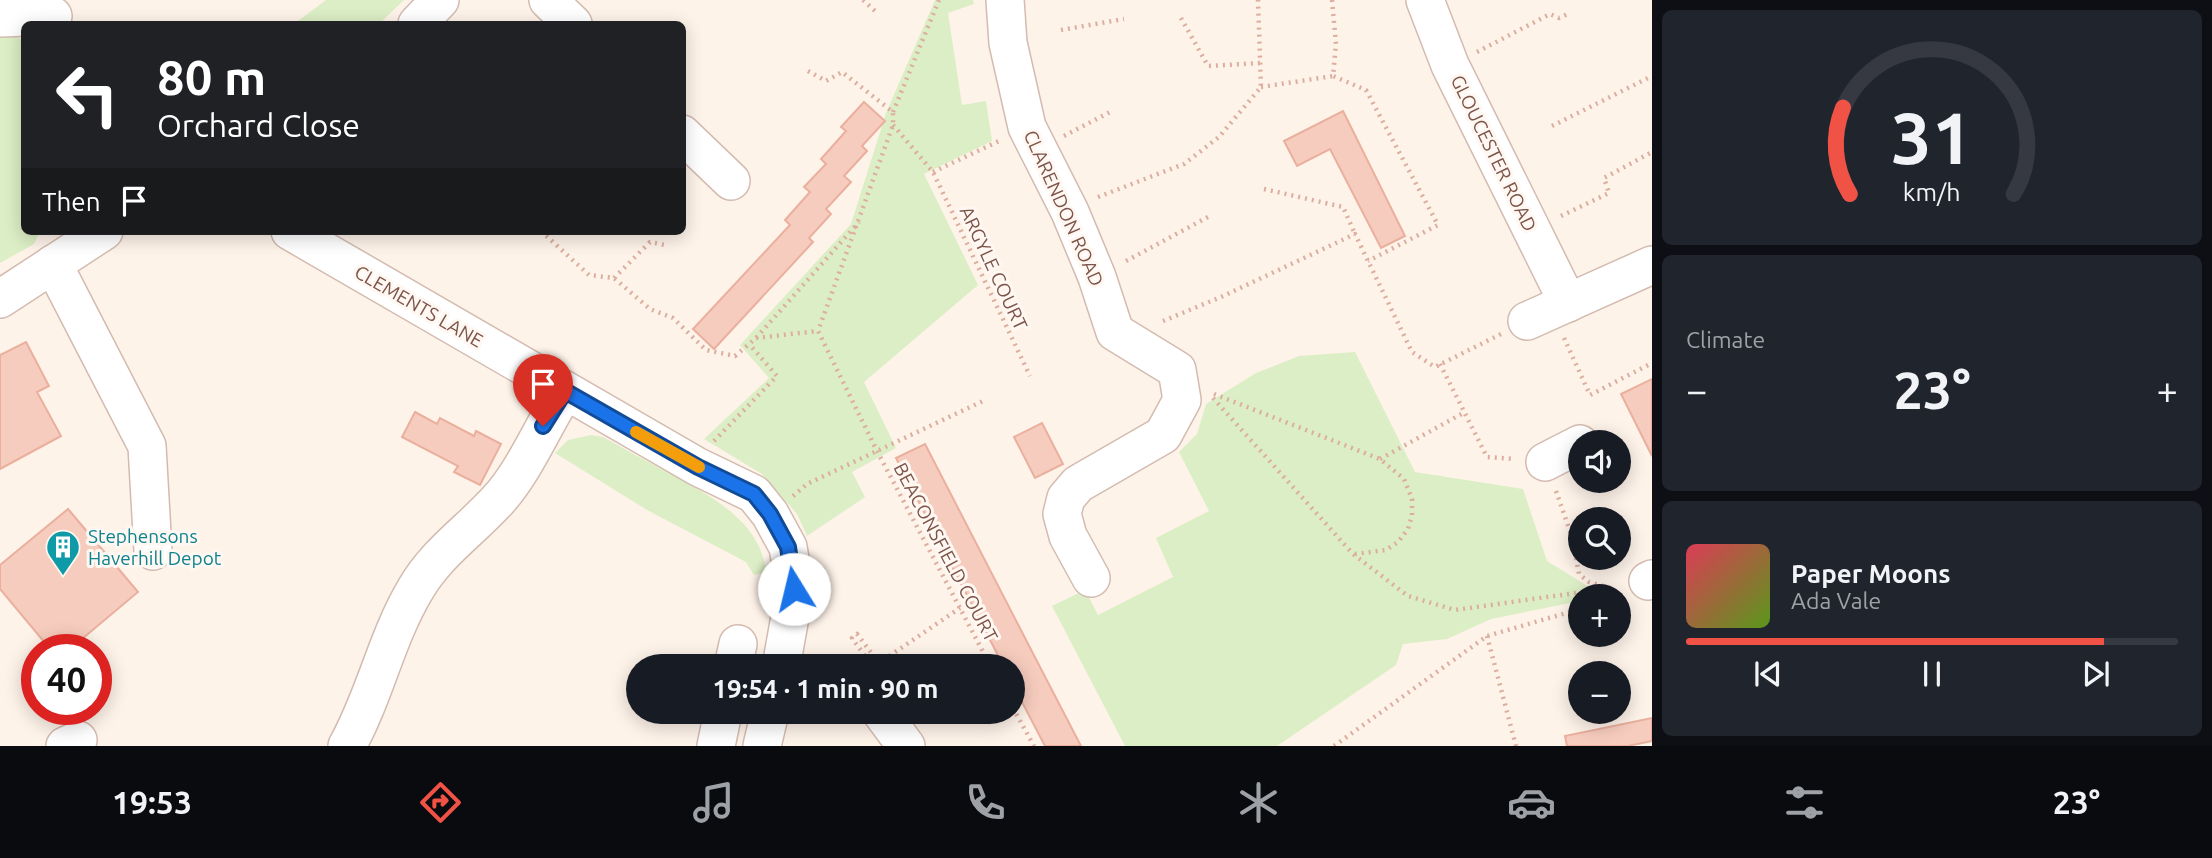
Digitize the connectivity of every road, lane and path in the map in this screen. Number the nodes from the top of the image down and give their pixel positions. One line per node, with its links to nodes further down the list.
1 (440, 0): 15 (street)
2 (548, 0): 16 (street)
3 (863, 0): 9 (path)
4 (939, 0): 25 (path)
5 (1005, 0): 29 (street, CLARENDON ROAD)
6 (1258, 0): 18 (path)
7 (1332, 0): 21 (path)
8 (1425, 0): 19 (street, GLOUCESTER ROAD)
9 (876, 11)
10 (1570, 13): 19 (path)
11 (52, 14): 12 (street)
12 (0, 18)
13 (1181, 18): 18 (path)
14 (1124, 19): 17 (path)
15 (420, 21)
16 (570, 21)
17 (1061, 30)
18 (1261, 63): 23 (path)
19 (1450, 65): 37 (street, GLOUCESTER ROAD)
20 (808, 71): 25 (path)
21 (1333, 76): 23 (path); 43 (path)
22 (1652, 76): 27 (path)
23 (1261, 87): 34 (path)
24 (1110, 111): 29 (path)
25 (893, 112): 26 (path)
26 (893, 125): 31 (path, ARGYLE COURT); 36 (path)
27 (1552, 126)
28 (686, 138): 32 (street)
29 (1033, 139): 31 (path); 45 (street, CLARENDON ROAD)
30 (1652, 152): 37 (path)
31 (933, 172): 54 (path, ARGYLE COURT)
32 (731, 181)
33 (1264, 189): 38 (path)
34 (1097, 197)
35 (1208, 217): 45 (path)
36 (859, 222): 50 (path); 51 (path)
37 (1532, 230): 48 (street, GLOUCESTER ROAD)
38 (1355, 234): 43 (path); 49 (path)
39 (297, 235): 55 (street, CLEMENTS LANE)
40 (545, 235): 46 (path)
41 (77, 243): 47 (street); 64 (street)
42 (665, 245): 46 (path)
43 (1368, 261): 48 (path)
44 (1652, 265): 48 (street)
45 (1097, 277): 66 (street, CLARENDON ROAD)
46 (614, 278): 52 (path)
47 (0, 299)
48 (1548, 312): 53 (path)
49 (1163, 321)
50 (818, 331): 51 (path); 60 (path, BEACONSFIELD COURT)
51 (756, 338): 52 (path)
52 (749, 344): 58 (path)
53 (1652, 363)
54 (1030, 376)
55 (565, 391): 63 (street, CLEMENTS LANE); 80 (street)
56 (983, 401): 60 (path)
57 (1465, 412): 61 (path)
58 (721, 433)
59 (1568, 450): 62 (street)
60 (877, 451): 63 (path); 68 (path, BEACONSFIELD COURT)
61 (1380, 459): 65 (path); 65 (path)
62 (1545, 461)
63 (770, 514): 71 (street, CLEMENTS LANE)
64 (153, 551)
65 (1353, 554): 67 (path)
66 (1091, 578)
67 (1568, 594)
68 (960, 608): 74 (path); 75 (path, BEACONSFIELD COURT)
69 (1568, 612): 70 (path)
70 (1487, 636): 85 (path); 86 (path)
71 (789, 654)
72 (864, 654): 73 (path)
73 (872, 654)
74 (892, 654)
75 (985, 654)
76 (721, 724): 81 (street)
77 (767, 724): 82 (street)
78 (890, 724): 83 (street)
79 (1022, 724): 84 (path)
80 (347, 746)
81 (716, 746)
82 (762, 746)
83 (906, 746)
84 (1034, 746)
85 (1334, 746)
86 (1516, 746)

